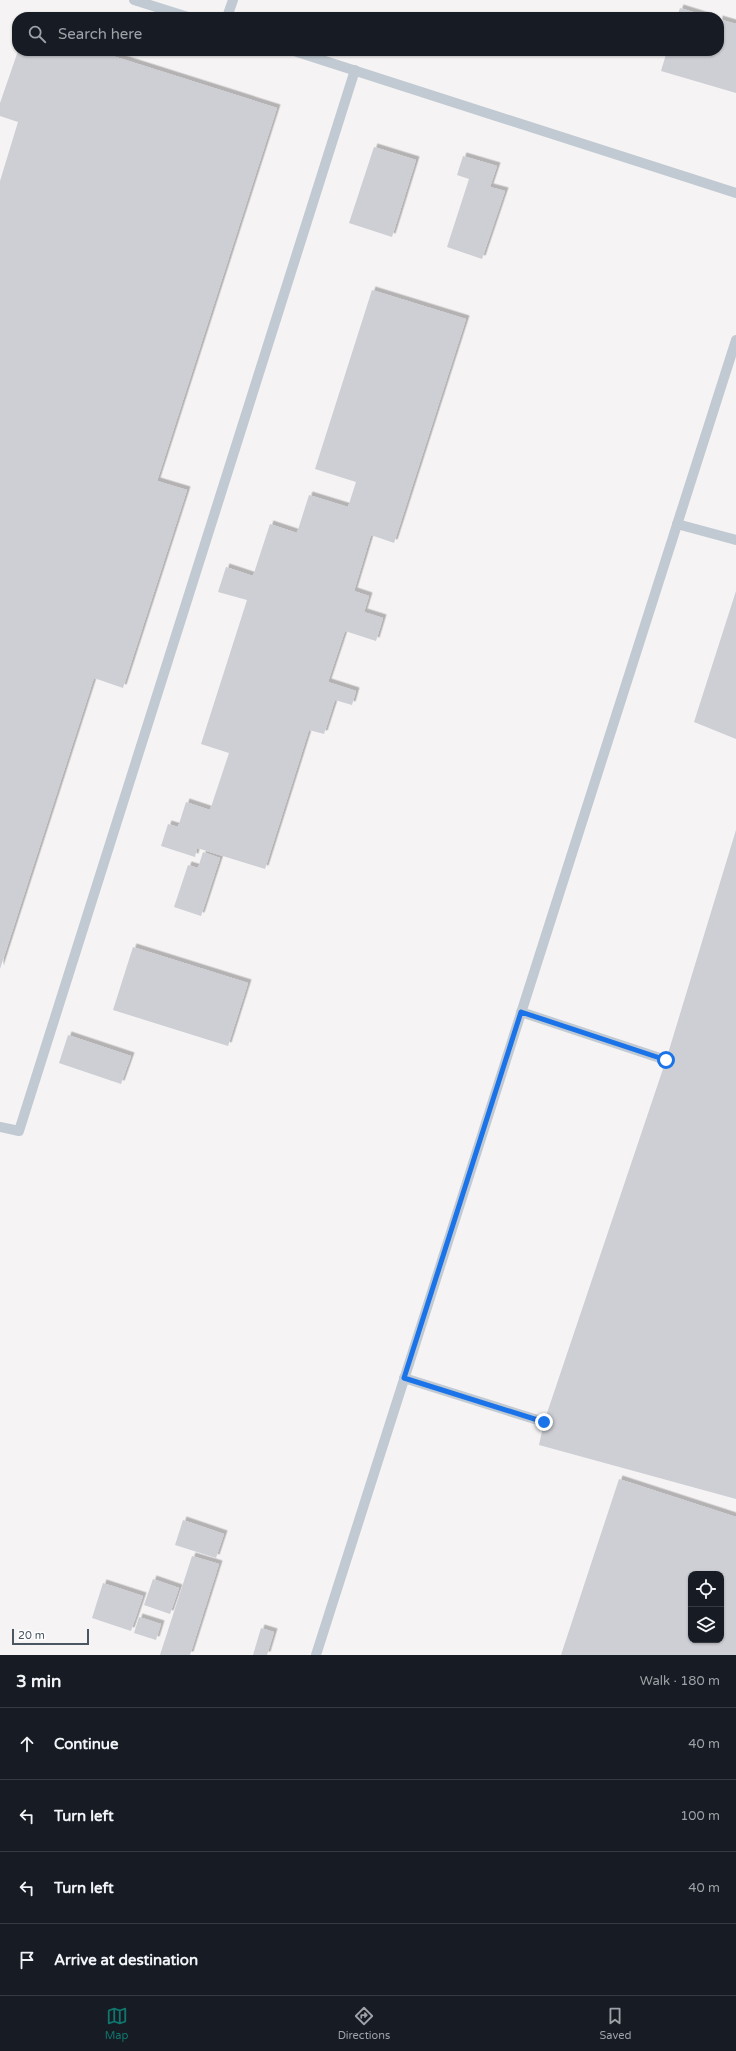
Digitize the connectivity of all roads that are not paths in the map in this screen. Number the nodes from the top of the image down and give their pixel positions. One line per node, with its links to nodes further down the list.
1 (134, 0): 3 (lane)
2 (233, 0): 4 (lane)
3 (172, 12)
4 (229, 12)
5 (310, 56): 6 (lane)
6 (355, 70): 7 (lane); 13 (lane)
7 (736, 193)
8 (736, 340): 9 (lane)
9 (677, 524): 10 (lane); 11 (lane)
10 (736, 540)
11 (521, 1012): 12 (lane); 14 (lane)
12 (666, 1060)
13 (0, 1127)
14 (404, 1378): 15 (lane); 16 (lane)
15 (544, 1422)
16 (316, 1655)

